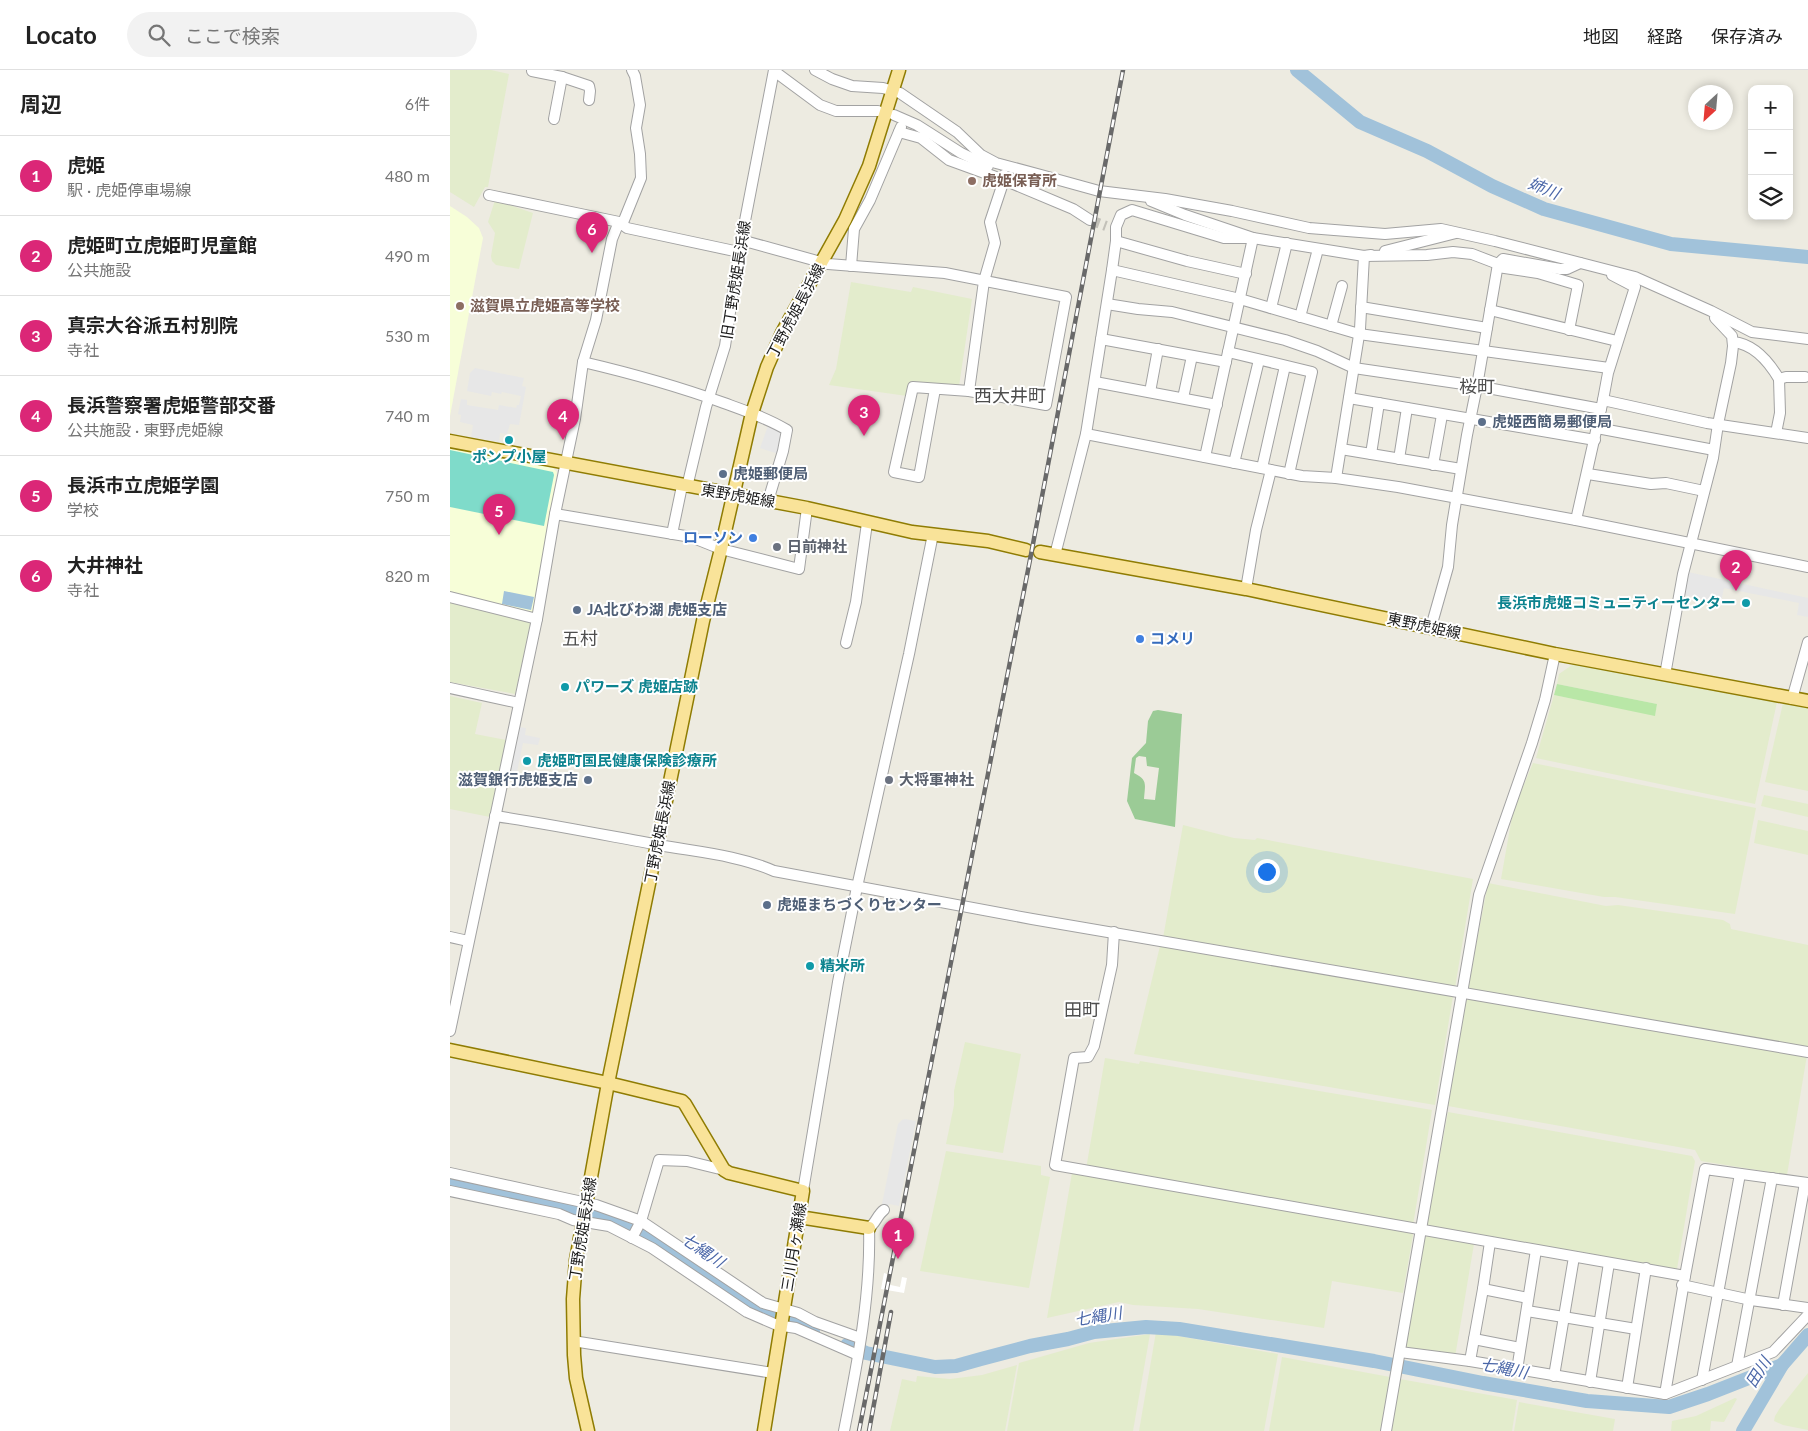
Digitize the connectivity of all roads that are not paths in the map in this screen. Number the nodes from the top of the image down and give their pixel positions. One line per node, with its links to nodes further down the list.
1 (532, 70): 6 (street)
2 (632, 70): 18 (street)
3 (774, 70): 9 (street); 21 (street, 旧丁野虎姫長浜線)
4 (816, 70): 7 (street)
5 (899, 70): 7 (main road, 丁野虎姫長浜線)
6 (562, 77): 8 (street); 10 (street)
7 (894, 87): 12 (street); 27 (main road, 丁野虎姫長浜線)
8 (589, 100)
9 (878, 111)
10 (554, 119)
11 (899, 132): 13 (street); 14 (street); 29 (street)
12 (970, 146): 13 (street); 16 (street)
13 (961, 153): 14 (street)
14 (1004, 180): 17 (street); 34 (street)
15 (489, 194): 18 (street)
16 (1139, 196): 19 (street); 20 (street)
17 (1090, 220)
18 (621, 224): 25 (street); 57 (street)
19 (1458, 232): 26 (street); 28 (street)
20 (1253, 238): 22 (street); 23 (street); 33 (street)
21 (741, 240): 25 (street, 旧丁野虎姫長浜線); 27 (street)
22 (1116, 240): 32 (street); 33 (street)
23 (1286, 243): 24 (street); 39 (street)
24 (1318, 248): 26 (street); 42 (street)
25 (739, 252): 68 (street, 旧丁野虎姫長浜線)
26 (1364, 256): 30 (street); 38 (street)
27 (821, 262): 29 (street); 75 (main road, 丁野虎姫長浜線)
28 (1580, 263): 30 (street); 31 (street)
29 (850, 266): 34 (street)
30 (1498, 266): 41 (street); 46 (street)
31 (1600, 268): 40 (street); 50 (street)
32 (1112, 270): 36 (street); 37 (street)
33 (1246, 274): 36 (street)
34 (984, 281): 66 (street); 66 (street)
35 (1342, 286): 43 (street)
36 (1240, 299): 39 (street); 44 (street)
37 (1107, 304): 44 (street); 48 (street)
38 (1361, 307): 45 (street); 47 (street)
39 (1271, 308): 42 (street)
40 (1707, 309): 49 (street); 51 (street)
41 (1490, 310): 45 (street); 46 (street)
42 (1300, 316): 43 (street)
43 (1331, 326): 47 (street)
44 (1234, 328): 55 (street); 59 (street)
45 (1487, 328): 53 (street)
46 (1569, 330): 50 (street)
47 (1360, 334): 53 (street); 59 (street)
48 (1102, 339): 52 (street); 63 (street)
49 (1808, 339)
50 (1617, 341): 60 (street)
51 (1733, 342): 62 (street); 78 (street)
52 (1158, 350): 54 (street); 67 (street)
53 (1483, 350): 60 (street); 64 (street)
54 (1192, 356): 55 (street); 69 (street)
55 (1227, 357): 56 (street); 72 (street)
56 (1259, 360): 58 (street); 90 (street)
57 (582, 362): 68 (street); 91 (street)
58 (1286, 366): 93 (street); 95 (street)
59 (1354, 368): 64 (street); 70 (street)
60 (1609, 368): 73 (street)
61 (1805, 377): 62 (street)
62 (1779, 379): 80 (street)
63 (1095, 382): 67 (street); 81 (street)
64 (1477, 386): 73 (street); 77 (street)
65 (935, 389): 65 (street); 66 (street)
66 (969, 391)
67 (1150, 392): 69 (street)
68 (709, 398): 75 (street); 98 (street, 旧丁野虎姫長浜線)
69 (1183, 398): 72 (street)
70 (1349, 398): 71 (street); 85 (street)
71 (1379, 403): 74 (street); 87 (street)
72 (1217, 405): 88 (street)
73 (1602, 405): 78 (street); 79 (street)
74 (1407, 408): 76 (street); 89 (street)
75 (752, 412): 100 (main road, 丁野虎姫長浜線); 102 (street)
76 (1442, 415): 77 (street); 92 (street)
77 (1470, 420): 83 (street); 94 (street)
78 (1718, 424): 80 (street); 86 (street)
79 (1597, 428): 83 (street); 86 (street)
80 (1776, 433): 82 (street)
81 (1086, 434): 88 (street); 113 (street)
82 (1808, 438)
83 (1595, 440): 96 (street)
84 (450, 441): 91 (main road, 東野虎姫線)
85 (1341, 449): 87 (street); 97 (street)
86 (1714, 450): 99 (street)
87 (1371, 454): 89 (street)
88 (1206, 457): 90 (street)
89 (1398, 459): 92 (street)
90 (1234, 463): 93 (street)
91 (567, 464): 98 (main road, 東野虎姫線); 104 (street)
92 (1433, 465): 94 (street)
93 (1266, 469): 95 (street); 115 (street)
94 (1461, 469): 101 (street)
95 (1289, 474): 97 (street)
96 (1588, 474): 99 (street); 105 (street)
97 (1336, 478): 101 (street)
98 (684, 486): 100 (main road, 東野虎姫線); 107 (street, 旧丁野虎姫長浜線)
99 (1704, 491): 109 (street)
100 (733, 495): 102 (main road, 東野虎姫線); 110 (main road, 丁野虎姫長浜線)
101 (1457, 499): 105 (street); 118 (street)
102 (768, 502): 103 (main road, 東野虎姫線)
103 (807, 508): 106 (main road, 東野虎姫線); 110 (street)
104 (555, 514): 107 (street); 117 (street)
105 (1576, 520): 109 (street)
106 (867, 523): 108 (main road, 東野虎姫線); 120 (street)
107 (672, 534): 110 (street)
108 (933, 534): 111 (main road, 東野虎姫線); 129 (street)
109 (1690, 542): 114 (street); 122 (street)
110 (721, 549): 128 (main road, 丁野虎姫長浜線)
111 (1026, 550)
112 (1040, 552): 113 (main road, 東野虎姫線)
113 (1055, 555): 115 (main road, 東野虎姫線)
114 (1808, 567)
115 (1246, 589): 118 (main road, 東野虎姫線)
116 (450, 598): 117 (street)
117 (537, 619): 126 (street)
118 (1431, 627): 121 (main road, 東野虎姫線)
119 (1808, 642): 124 (street)
120 (846, 643)
121 (1555, 654): 122 (main road, 東野虎姫線); 133 (street)
122 (1664, 675): 124 (main road, 東野虎姫線)
123 (450, 688): 126 (street)
124 (1792, 699): 125 (main road, 東野虎姫線)
125 (1808, 701)
126 (519, 703): 127 (street)
127 (495, 816): 128 (street); 132 (street)
128 (658, 845): 129 (street); 137 (main road, 丁野虎姫長浜線)
129 (857, 887): 130 (street); 144 (street)
130 (1114, 932): 133 (street); 151 (street)
131 (450, 937): 132 (street)
132 (468, 941): 134 (street)
133 (1462, 993): 136 (street); 151 (street)
134 (450, 1031)
135 (450, 1050): 137 (main road)
136 (1808, 1052)
137 (608, 1084): 138 (main road); 145 (main road, 丁野虎姫長浜線)
138 (724, 1170): 144 (main road, 三川月ヶ瀬線); 149 (street)
139 (450, 1173): 145 (street)
140 (1740, 1174): 141 (street); 158 (street); 160 (street)
141 (1772, 1178): 142 (street); 162 (street)
142 (1806, 1183): 163 (street)
143 (450, 1191): 148 (street)
144 (803, 1191): 147 (main road, 三川月ヶ瀬線)
145 (587, 1204): 148 (main road, 丁野虎姫長浜線); 149 (street)
146 (884, 1210): 150 (street)
147 (799, 1217): 150 (main road); 165 (main road, 三川月ヶ瀬線)
148 (584, 1221): 152 (street); 174 (main road, 丁野虎姫長浜線)
149 (641, 1221): 152 (street); 165 (street)
150 (869, 1228): 172 (street)
151 (1420, 1229): 153 (street); 176 (street)
152 (632, 1238): 170 (street)
153 (1490, 1242): 154 (street); 159 (street)
154 (1536, 1250): 155 (street); 161 (street)
155 (1574, 1257): 156 (street); 168 (street)
156 (1610, 1263): 157 (street); 169 (street)
157 (1646, 1268): 158 (street); 171 (street)
158 (1684, 1281): 160 (street); 186 (street)
159 (1483, 1289): 161 (street); 173 (street)
160 (1718, 1294): 162 (street); 183 (street)
161 (1528, 1298): 166 (street)
162 (1751, 1300): 163 (street); 179 (street)
163 (1783, 1305): 164 (street)
164 (1808, 1308)
165 (784, 1309): 170 (main road, 三川月ヶ瀬線); 172 (street)
166 (1527, 1311): 168 (street); 175 (street)
167 (1808, 1315): 179 (street)
168 (1564, 1316): 169 (street); 182 (street)
169 (1599, 1323): 171 (street); 184 (street)
170 (781, 1325): 177 (street); 181 (main road, 三川月ヶ瀬線)
171 (1636, 1329): 185 (street)
172 (860, 1338): 177 (street)
173 (1474, 1339): 175 (street); 178 (street)
174 (573, 1341): 181 (street); 187 (main road, 丁野虎姫長浜線)
175 (1520, 1348): 180 (street)
176 (1400, 1353): 178 (street); 190 (street)
177 (858, 1355): 189 (street)
178 (1470, 1361): 180 (street)
179 (1737, 1366): 183 (street)
180 (1517, 1370): 182 (street)
181 (773, 1373): 188 (main road, 三川月ヶ瀬線)
182 (1554, 1376): 184 (street)
183 (1702, 1380): 186 (street)
184 (1590, 1382): 185 (street)
185 (1627, 1388): 186 (street)
186 (1665, 1394)
187 (588, 1431)
188 (764, 1431)
189 (844, 1431)
190 (1386, 1431)

